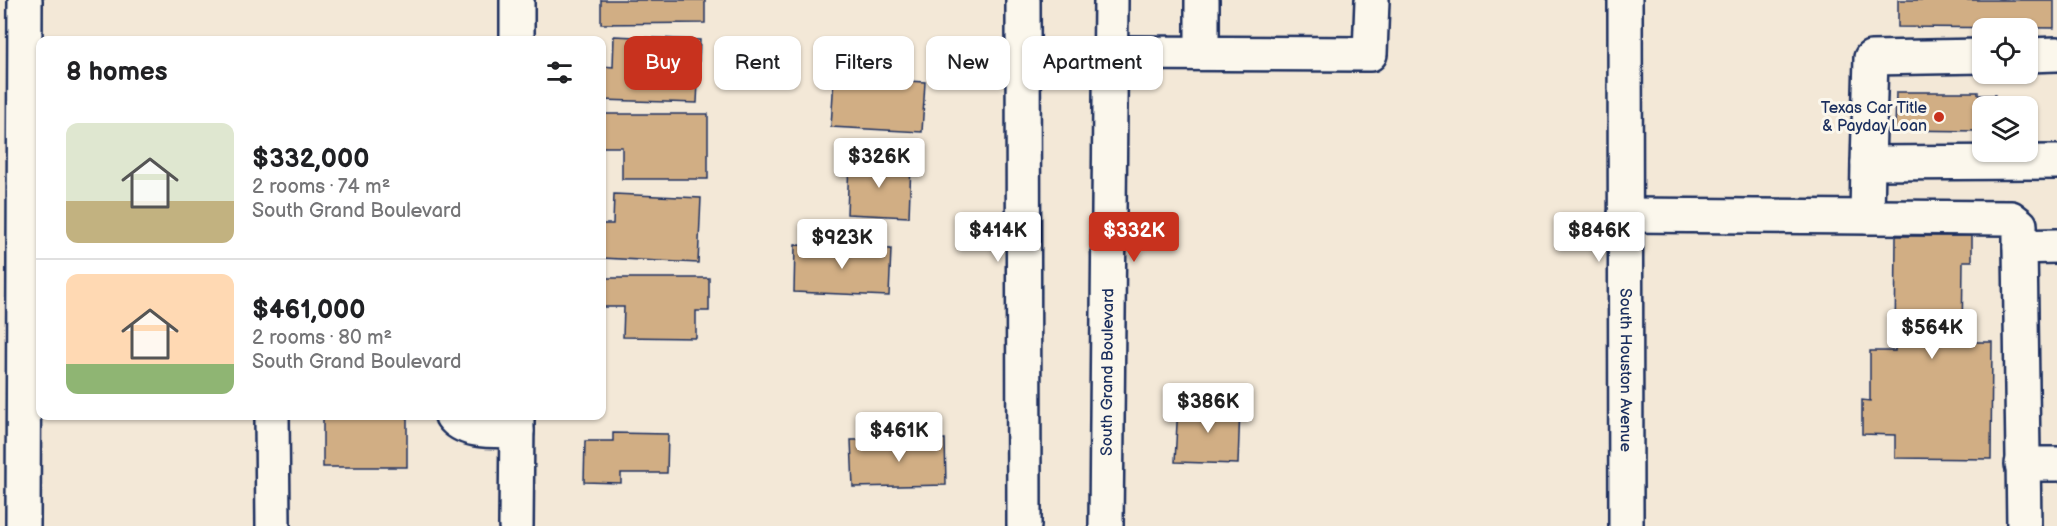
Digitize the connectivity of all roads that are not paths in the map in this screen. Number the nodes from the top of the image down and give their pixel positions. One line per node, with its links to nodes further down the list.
1 (25, 0): 10 (street)
2 (517, 0): 8 (street)
3 (1023, 0): 33 (street)
4 (1111, 0): 9 (street, South Grand Boulevard)
5 (1202, 0): 12 (street)
6 (1372, 0): 12 (street)
7 (1625, 0): 19 (street, South Houston Avenue)
8 (517, 36)
9 (1110, 36)
10 (12, 51): 25 (street)
11 (1163, 53): 12 (street)
12 (1202, 53)
13 (2057, 54): 14 (street)
14 (2038, 55)
15 (1972, 56): 18 (street)
16 (1110, 90): 34 (street, South Grand Boulevard)
17 (2057, 162): 18 (street)
18 (1868, 163): 20 (street)
19 (1625, 214): 20 (street); 35 (street, South Houston Avenue)
20 (1867, 217): 22 (street)
21 (2057, 246): 22 (street)
22 (2020, 247): 27 (street)
23 (272, 420): 31 (street)
24 (456, 420): 26 (street)
25 (12, 422): 29 (street)
26 (517, 423): 32 (street)
27 (2022, 464): 28 (street); 36 (street)
28 (2057, 464)
29 (23, 526): 30 (street)
30 (28, 526)
31 (273, 526)
32 (516, 526)
33 (1024, 526)
34 (1106, 526)
35 (1626, 526)
36 (2024, 526)

